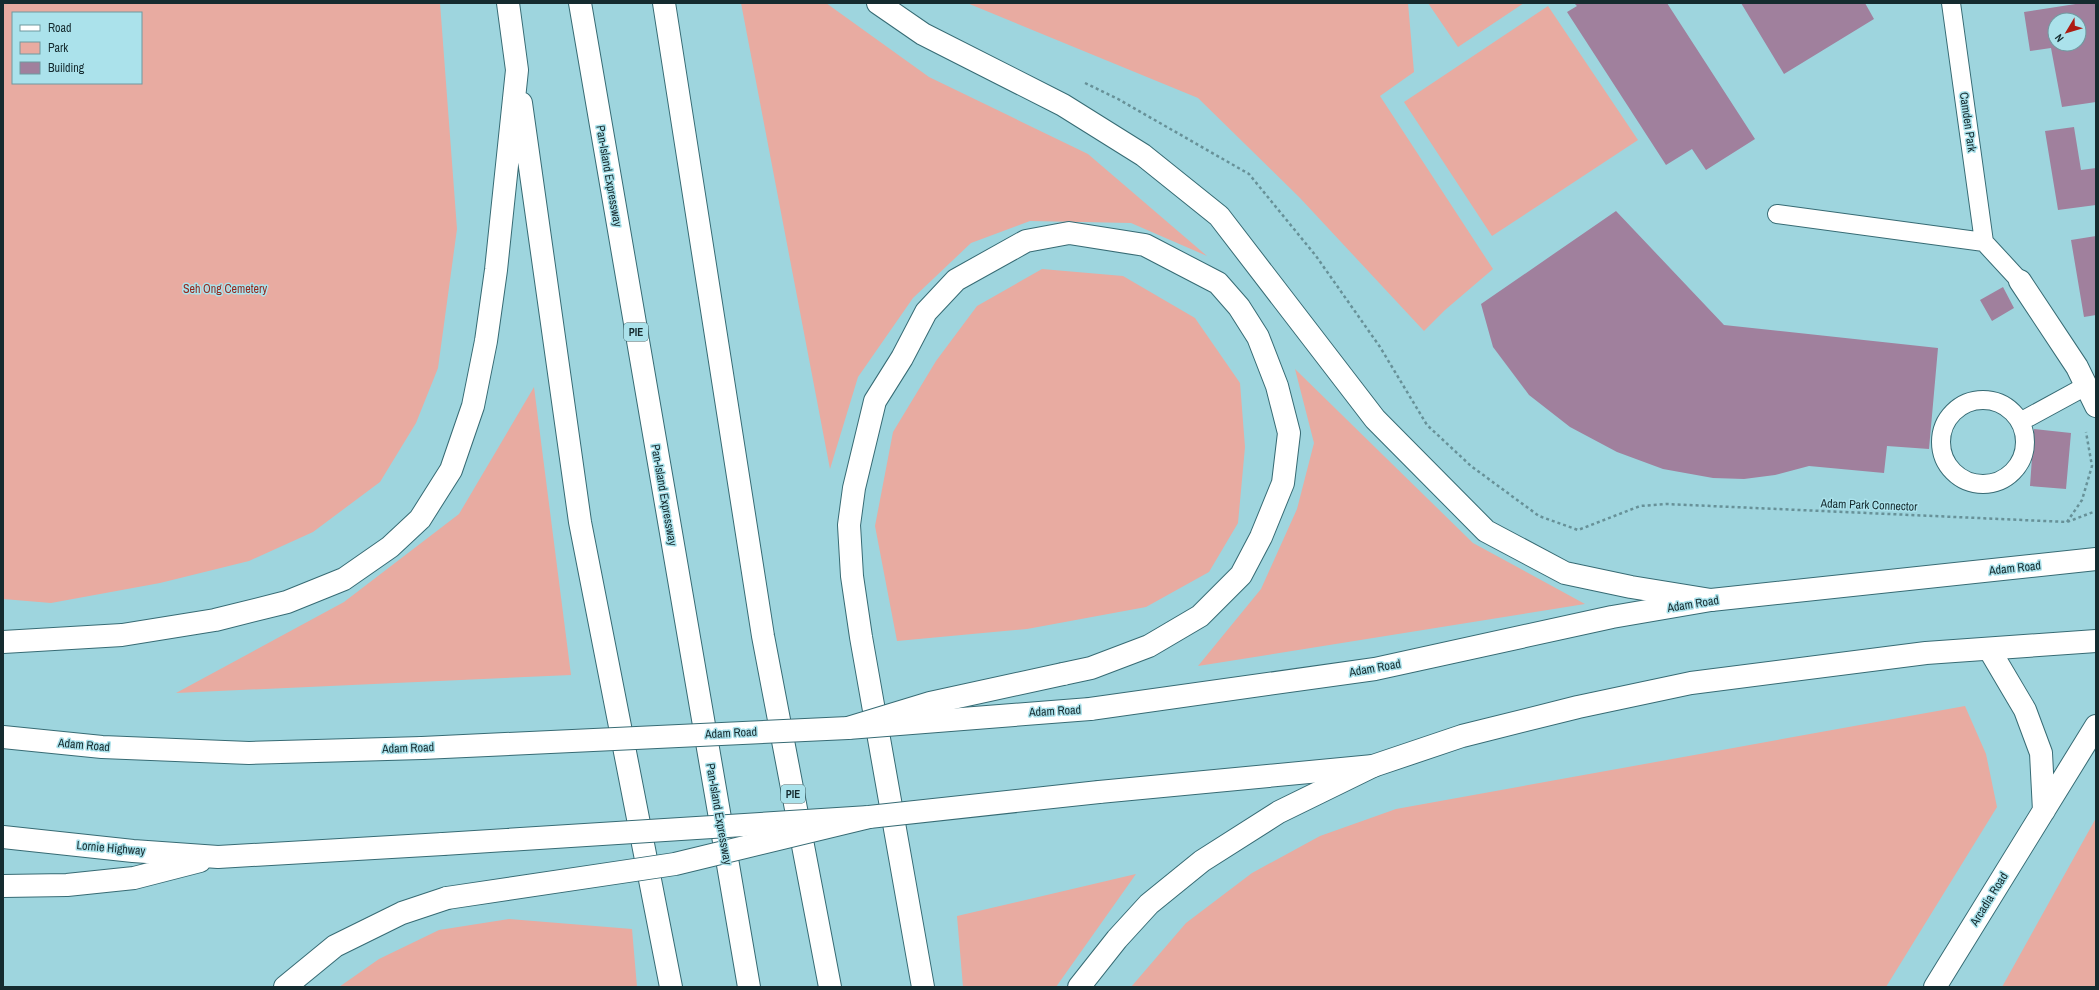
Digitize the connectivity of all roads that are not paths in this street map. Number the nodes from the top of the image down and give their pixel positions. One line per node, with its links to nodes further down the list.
1 (508, 3): 6 (main road)
2 (580, 3): 29 (main road, Pan-Island Expressway / PIE)
3 (664, 3): 30 (main road, PIE)
4 (878, 3): 14 (main road)
5 (1951, 3): 8 (lane, Camden Park)
6 (517, 70): 16 (main road); 28 (main road)
7 (1777, 214): 8 (lane)
8 (1984, 242): 9 (lane)
9 (2020, 281): 10 (main road)
10 (2079, 390): 11 (main road); 12 (lane)
11 (2096, 406)
12 (2020, 422): 12 (lane)
13 (2096, 559): 14 (main road, Adam Road)
14 (1711, 600): 19 (main road, Adam Road, bridge)
15 (2096, 641): 17 (main road)
16 (3, 642)
17 (1989, 649): 21 (main road); 22 (main road)
18 (2096, 726): 22 (main road, Arcadia Road)
19 (848, 728): 20 (main road, Adam Road, bridge); 31 (main road, bridge)
20 (3, 737)
21 (1373, 766): 23 (main road, bridge); 32 (main road)
22 (2044, 811): 33 (main road, Arcadia Road)
23 (869, 817): 25 (main road, bridge); 27 (main road, bridge)
24 (3, 837): 25 (main road, Lornie Highway)
25 (218, 857): 26 (main road)
26 (3, 886)
27 (285, 987)
28 (672, 987)
29 (749, 987)
30 (830, 987)
31 (923, 987)
32 (1079, 987)
33 (1935, 987)

